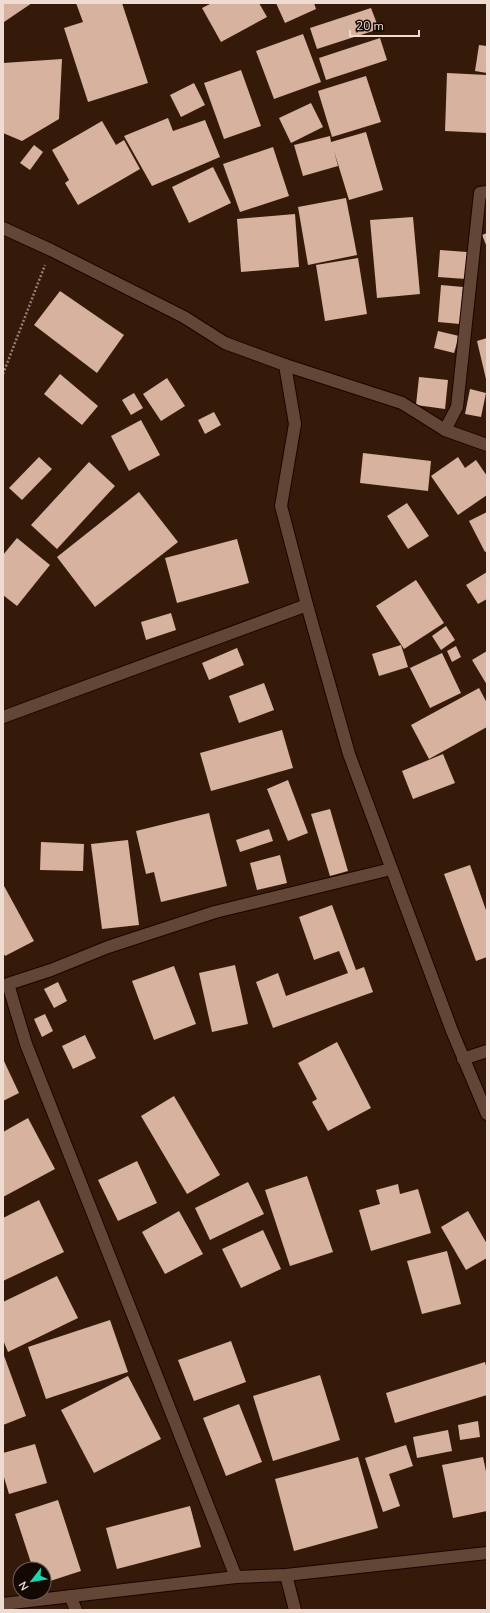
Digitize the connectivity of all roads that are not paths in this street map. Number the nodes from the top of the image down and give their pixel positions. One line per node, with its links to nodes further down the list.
1 (487, 192): 4 (street)
2 (3, 228): 3 (street)
3 (285, 365): 4 (street); 6 (street)
4 (445, 430): 5 (street)
5 (487, 445)
6 (307, 605): 7 (street); 8 (street)
7 (3, 717)
8 (391, 869): 9 (street); 11 (street)
9 (5, 979): 15 (street)
10 (487, 1051): 11 (street)
11 (464, 1058): 12 (street)
12 (487, 1114)
13 (487, 1553): 14 (street)
14 (286, 1575): 15 (street); 19 (street)
15 (236, 1577): 16 (street)
16 (70, 1596): 17 (street); 18 (street)
17 (3, 1604)
18 (76, 1610)
19 (295, 1610)

